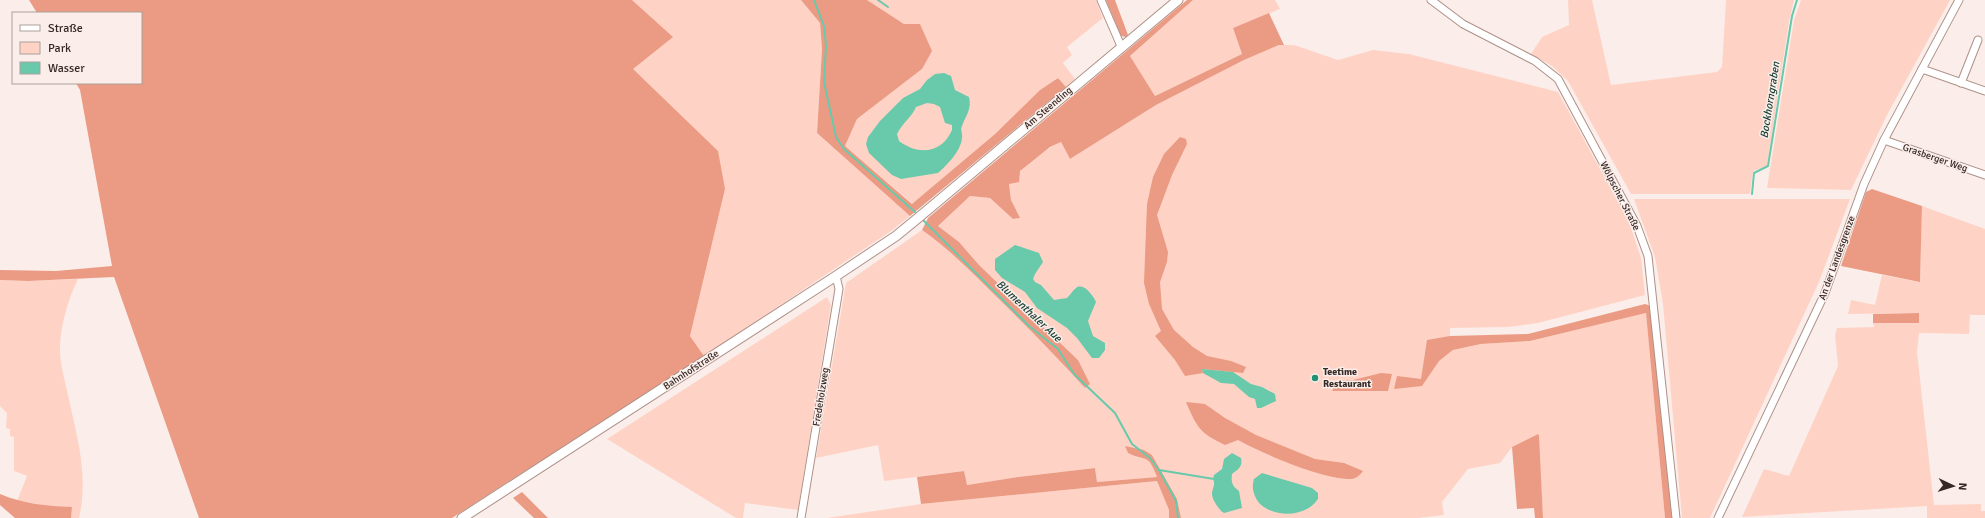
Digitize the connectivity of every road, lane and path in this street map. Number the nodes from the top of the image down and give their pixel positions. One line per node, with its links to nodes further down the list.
1 (1101, 0): 6 (street)
2 (1178, 0): 6 (street, Am Steending)
3 (1431, 0): 16 (street, Wölpscher Straße)
4 (1959, 0): 7 (street, An der Landesgrenze)
5 (1978, 40): 8 (street)
6 (1121, 46): 12 (street, Am Steending)
7 (1922, 69): 8 (street); 10 (street, An der Landesgrenze)
8 (1960, 83): 9 (street)
9 (1985, 91)
10 (1884, 140): 11 (street, Grasberger Weg); 17 (street, An der Landesgrenze)
11 (1985, 175)
12 (918, 218): 13 (street, Bahnhofstraße)
13 (836, 276): 14 (street, Bahnhofstraße); 15 (street, Fredeholzweg)
14 (462, 518)
15 (801, 518)
16 (1676, 518)
17 (1718, 518)

